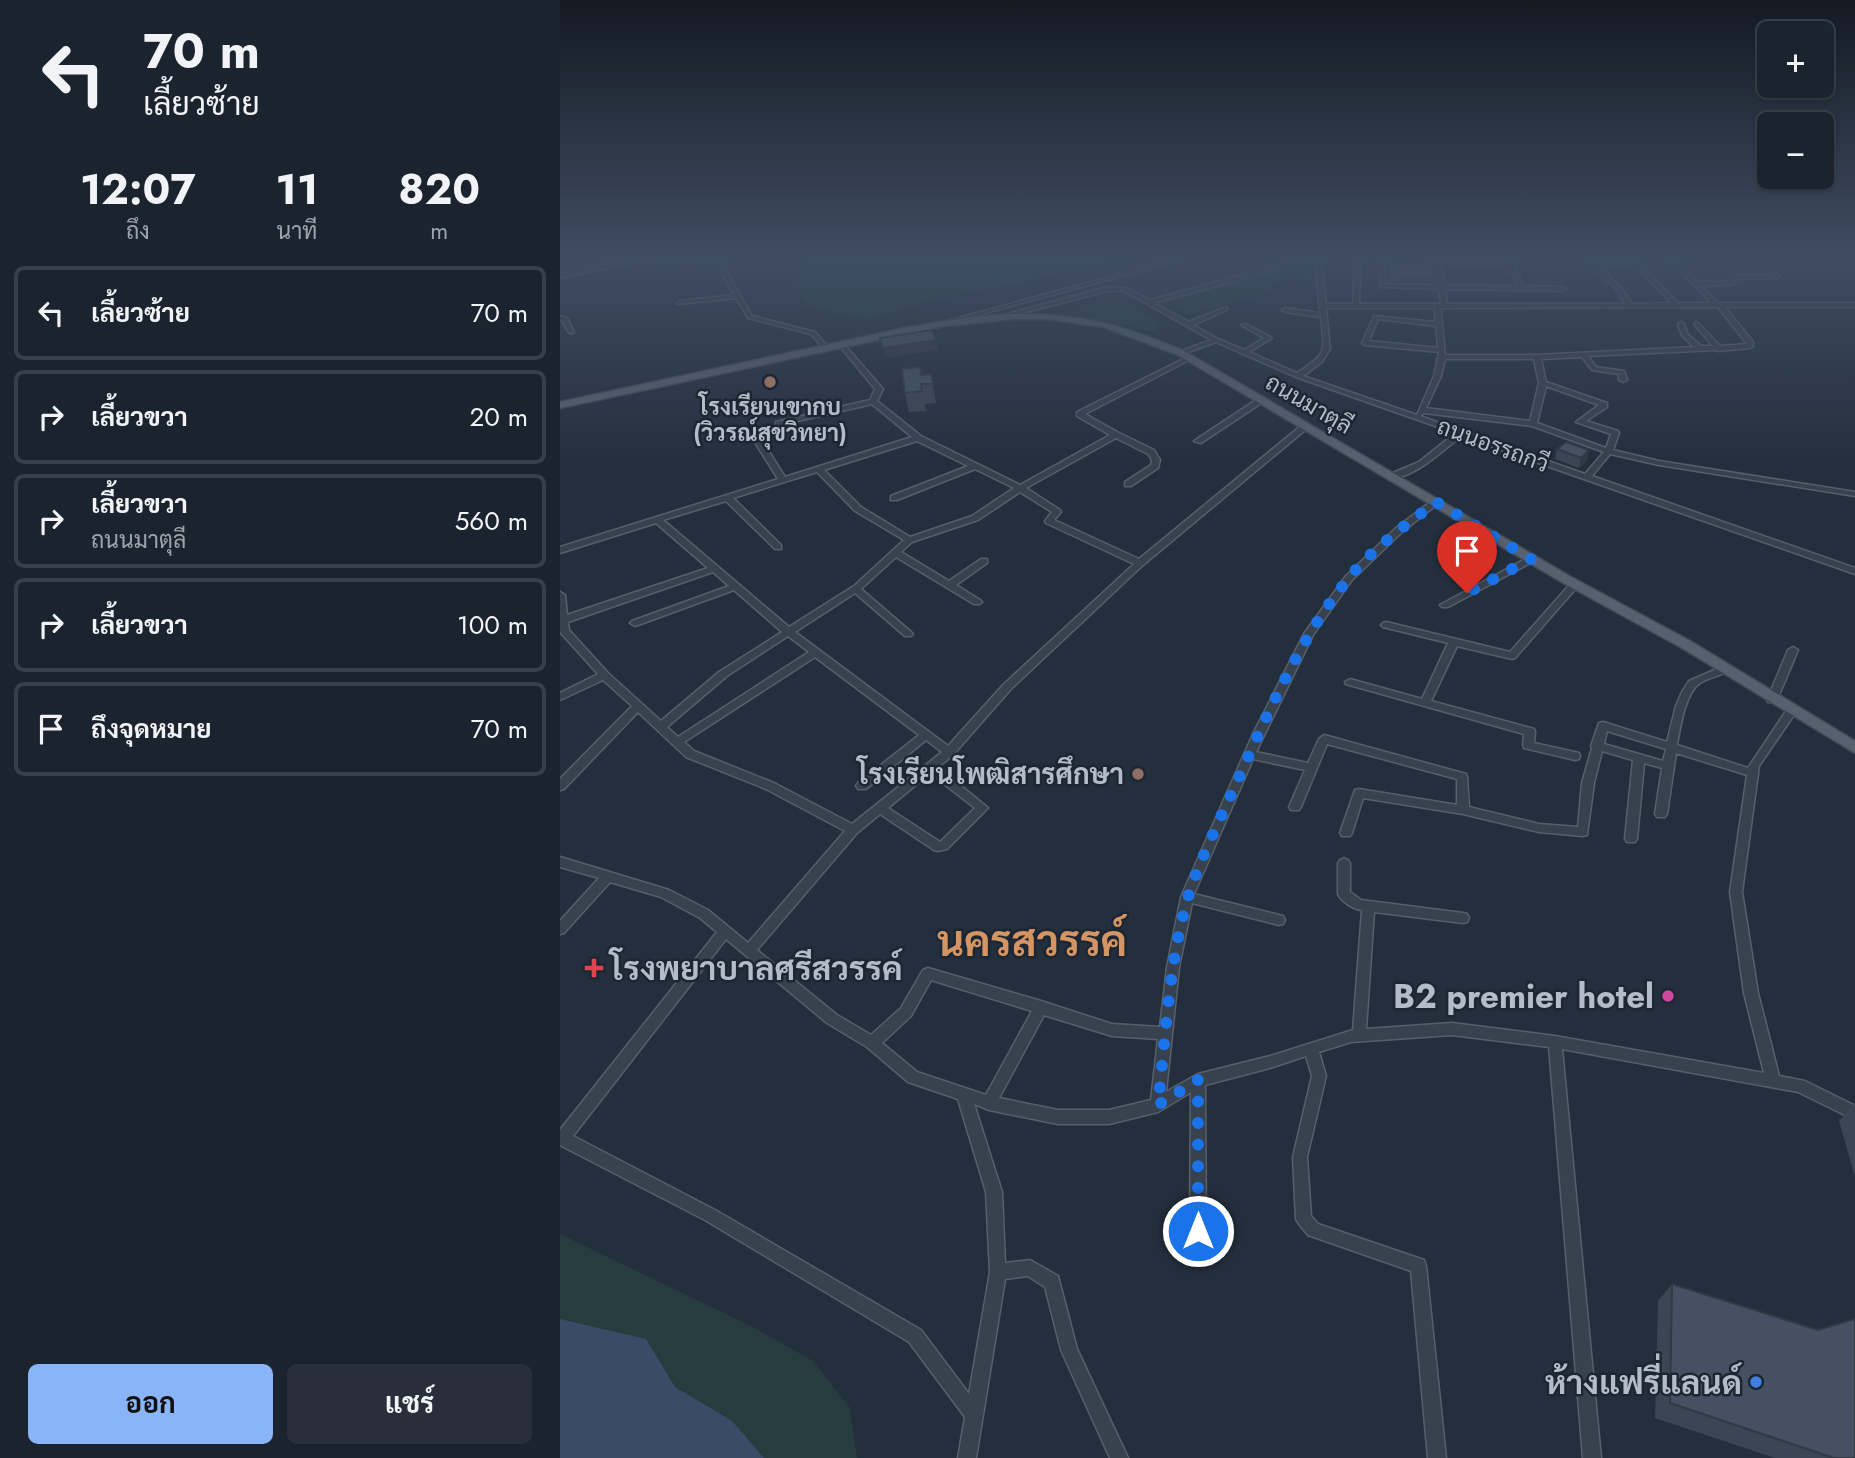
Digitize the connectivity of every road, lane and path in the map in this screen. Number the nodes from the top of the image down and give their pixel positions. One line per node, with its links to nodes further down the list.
1 (567, 323): 16 (street)
2 (774, 323): 19 (street)
3 (946, 323): 15 (street)
4 (960, 323): 15 (main road, ถนนมาตุลี)
5 (1099, 323): 24 (main road, ถนนมาตุลี)
6 (1325, 323): 27 (street)
7 (1374, 323): 23 (street)
8 (1429, 323): 11 (street)
9 (1734, 323): 21 (street)
10 (1186, 324): 17 (street, ถนนอรรถกวี)
11 (1437, 324): 23 (street)
12 (1681, 324): 20 (street)
13 (1697, 324): 21 (street)
14 (1244, 326): 22 (street)
15 (931, 327): 18 (main road, ถนนมาตุลี)
16 (571, 332)
17 (1216, 340): 22 (street, ถนนอรรถกวี); 24 (street)
18 (841, 344): 19 (main road, ถนนมาตุลี); 31 (street)
19 (825, 347): 32 (main road, ถนนมาตุลี)
20 (1700, 349): 21 (street); 25 (street)
21 (1718, 349)
22 (1243, 353): 27 (street, ถนนอรรถกวี)
23 (1442, 354): 26 (street); 33 (street)
24 (1185, 355): 30 (main road, ถนนมาตุลี); 37 (street)
25 (1584, 355): 26 (street); 28 (street)
26 (1537, 358): 29 (street)
27 (1298, 376): 33 (street, ถนนอรรถกวี)
28 (1623, 380)
29 (1543, 383): 35 (street); 42 (street)
30 (1262, 400): 36 (main road, ถนนมาตุลี); 41 (street)
31 (873, 401): 34 (street); 40 (street)
32 (560, 405)
33 (1420, 414): 35 (street); 38 (street, ถนนอรรถกวี)
34 (779, 424)
35 (1533, 424): 42 (street)
36 (1306, 426): 45 (main road, ถนนมาตุลี); 61 (street)
37 (1116, 435): 48 (street); 49 (street)
38 (1459, 435): 45 (street); 46 (street, ถนนอรรถกวี)
39 (755, 436): 47 (street)
40 (918, 438): 43 (street); 44 (street)
41 (1198, 440)
42 (1608, 452): 46 (street); 50 (street)
43 (975, 466): 49 (street); 51 (street)
44 (819, 470): 47 (street); 55 (street)
45 (1391, 477): 53 (main road, ถนนมาตุลี)
46 (1586, 478): 63 (street, ถนนอรรถกวี)
47 (783, 481): 52 (street)
48 (1128, 484)
49 (1020, 488): 55 (street); 61 (street)
50 (1855, 494)
51 (894, 498)
52 (729, 499): 54 (street); 56 (street)
53 (1436, 502): 59 (main road, ถนนมาตุลี); 94 (street)
54 (659, 521): 57 (street); 62 (street)
55 (909, 540): 58 (street)
56 (778, 547)
57 (560, 550)
58 (895, 552): 65 (street); 67 (street)
59 (1531, 559): 64 (main road, ถนนมาตุลี); 70 (street)
60 (984, 561): 65 (street)
61 (1140, 564): 93 (street)
62 (713, 569): 66 (street); 71 (street)
63 (1855, 570)
64 (1575, 584): 76 (street); 79 (main road, ถนนมาตุลี)
65 (950, 585): 69 (street)
66 (734, 586): 72 (street); 74 (street)
67 (855, 589): 74 (street); 75 (street)
68 (560, 595): 71 (street)
69 (977, 601)
70 (1445, 605)
71 (563, 620): 80 (street)
72 (635, 623)
73 (1386, 625): 76 (street)
74 (790, 633): 78 (street); 87 (street)
75 (908, 634)
76 (1454, 642): 84 (street)
77 (1793, 650): 83 (street)
78 (814, 653): 88 (street); 89 (street)
79 (1724, 670): 83 (main road, ถนนมาตุลี); 91 (street)
80 (604, 675): 82 (street); 85 (street)
81 (1350, 682): 84 (street)
82 (560, 697)
83 (1773, 700): 86 (main road, ถนนมาตุลี)
84 (1425, 704): 95 (street)
85 (638, 706): 87 (street); 101 (street)
86 (1792, 710): 92 (main road, ถนนมาตุลี); 100 (street)
87 (661, 727): 89 (street)
88 (926, 736): 93 (street); 102 (street)
89 (677, 741): 107 (street)
90 (1596, 746): 91 (street); 96 (street); 105 (street)
91 (1671, 747): 97 (street); 100 (street)
92 (1855, 748)
93 (949, 752): 98 (street)
94 (1250, 754): 99 (street); 113 (street)
95 (1576, 756)
96 (1639, 758): 97 (street); 109 (street)
97 (1668, 766): 106 (street)
98 (930, 767): 104 (street); 104 (street)
99 (1312, 768): 103 (street); 105 (street)
100 (1753, 773): 127 (street)
101 (560, 786)
102 (862, 786)
103 (1294, 807)
104 (879, 808): 107 (street)
105 (1463, 810): 108 (street)
106 (1661, 814)
107 (853, 830): 119 (street)
108 (1346, 833)
109 (1631, 839)
110 (560, 862): 112 (street)
111 (1344, 863): 114 (street)
112 (608, 876): 117 (street); 118 (street)
113 (1187, 898): 116 (street); 121 (street)
114 (1368, 906): 115 (street); 122 (street)
115 (1463, 918)
116 (1279, 920)
117 (560, 929)
118 (725, 931): 119 (street); 132 (street)
119 (749, 951): 124 (street)
120 (1041, 1007): 121 (street); 124 (street); 129 (street)
121 (1167, 1033): 130 (street)
122 (1359, 1035): 123 (street); 125 (street)
123 (1555, 1042): 127 (street); 139 (street)
124 (872, 1043): 128 (street)
125 (1311, 1049): 126 (street); 138 (street)
126 (1198, 1080): 130 (street); 133 (street)
127 (1773, 1081): 131 (street)
128 (963, 1093): 129 (street); 134 (street)
129 (989, 1103): 130 (street)
130 (1158, 1105)
131 (1853, 1110)
132 (561, 1138): 135 (street)
133 (1198, 1231)
134 (998, 1272): 135 (street); 137 (street)
135 (973, 1413): 136 (street)
136 (967, 1458)
137 (1119, 1458)
138 (1437, 1458)
139 (1592, 1458)

